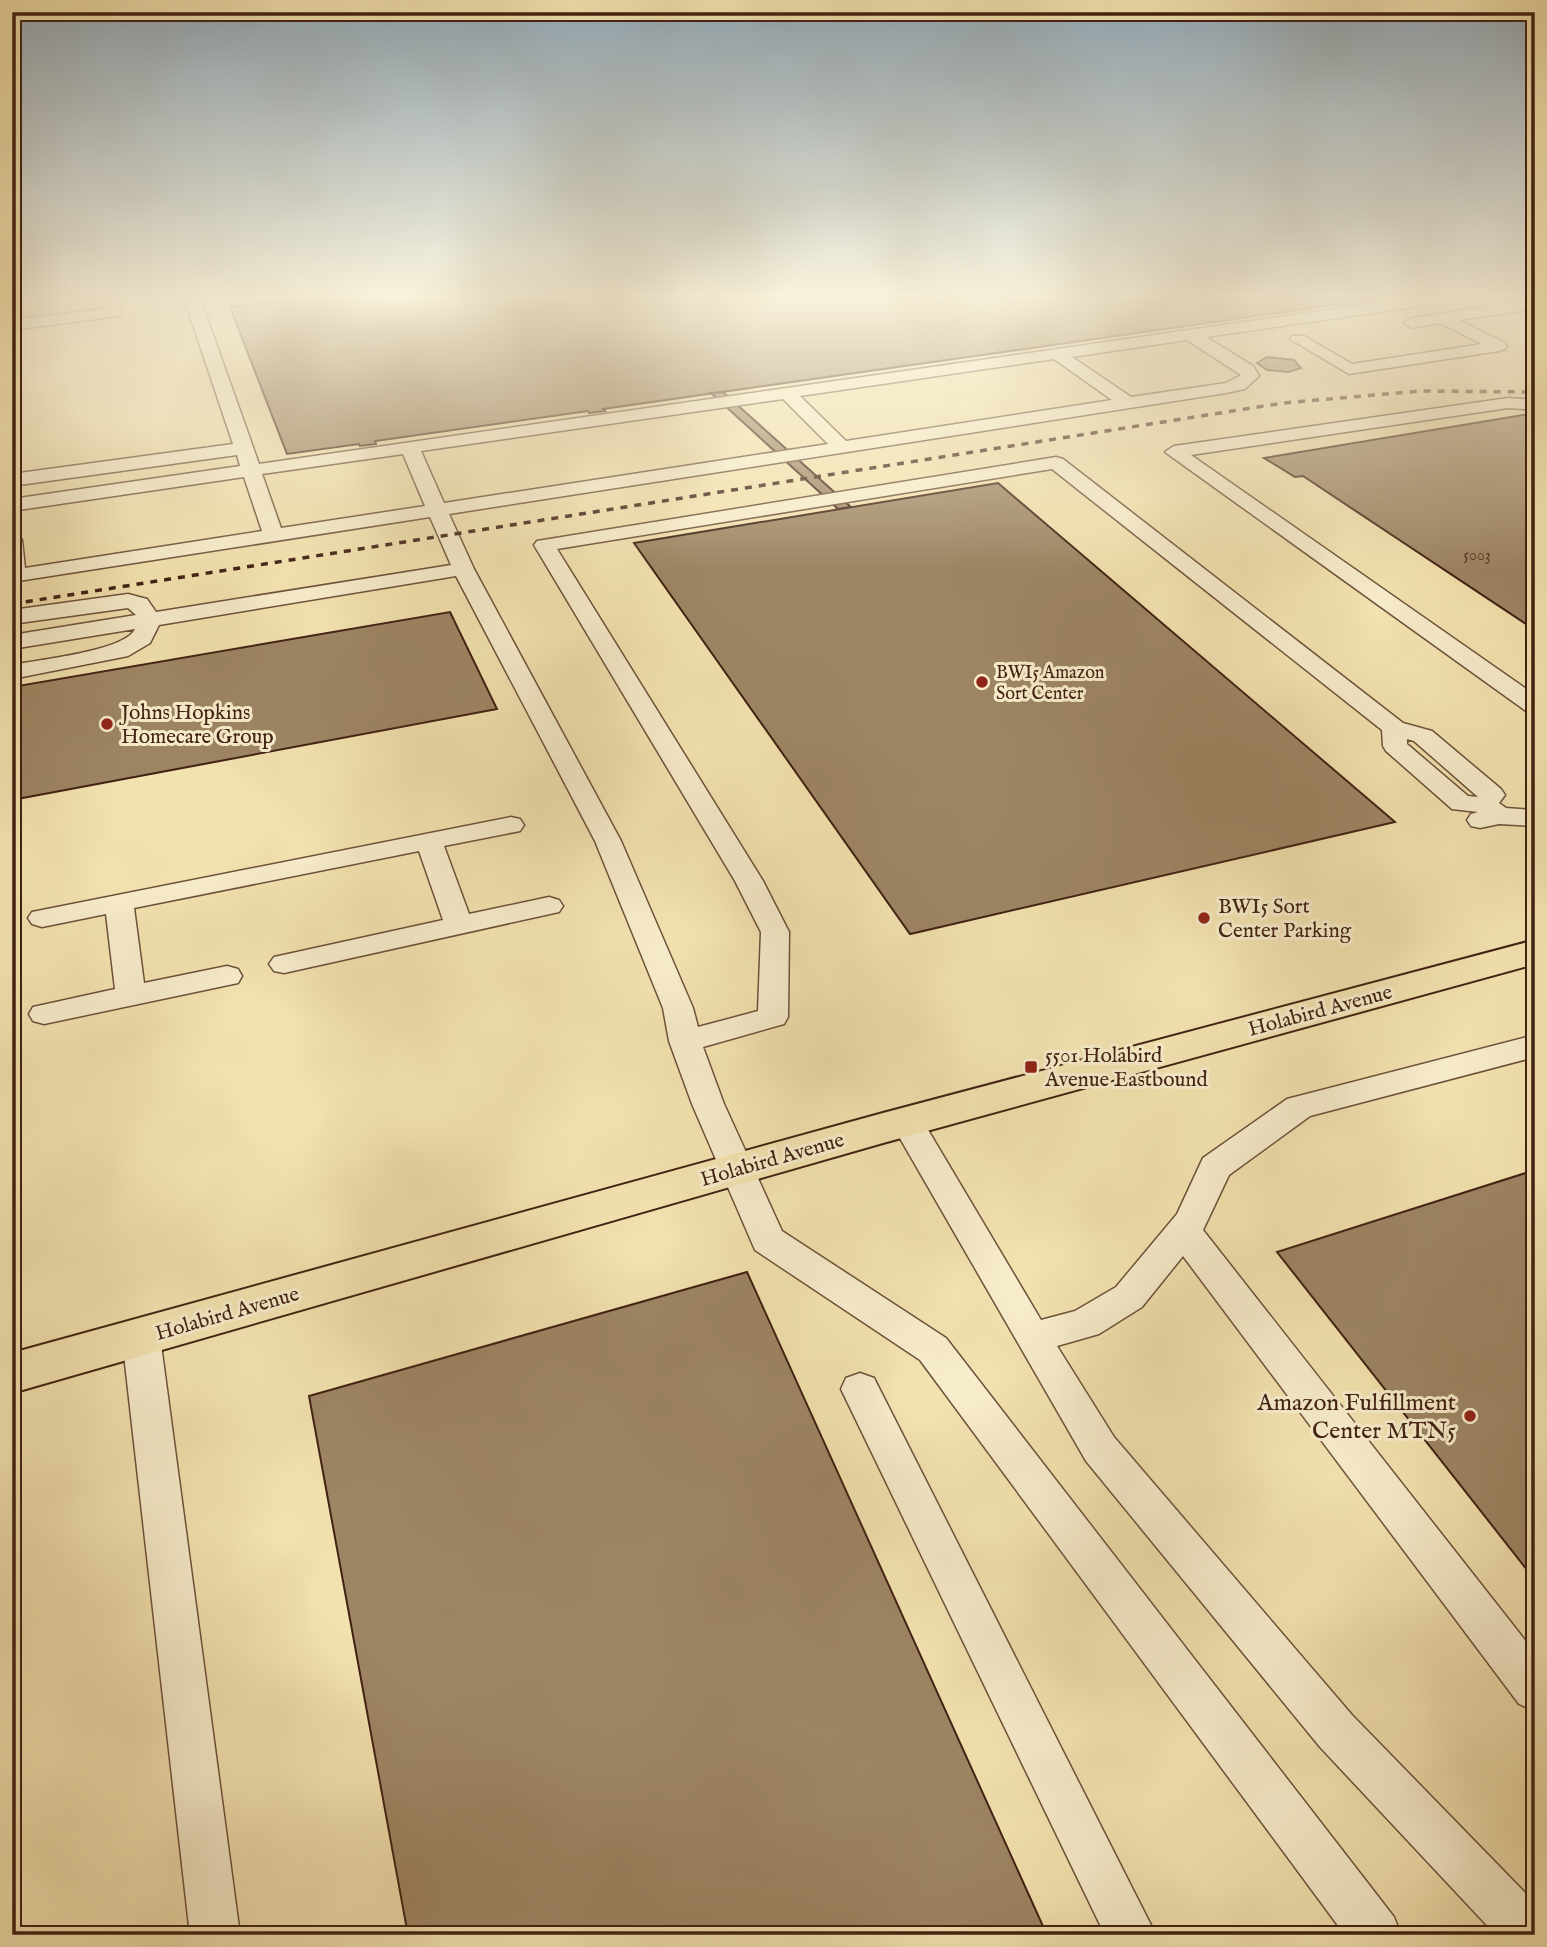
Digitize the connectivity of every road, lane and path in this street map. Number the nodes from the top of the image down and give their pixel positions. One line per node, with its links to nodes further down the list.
1 (223, 389): 8 (lane)
2 (816, 389): 5 (lane)
3 (1108, 389): 6 (lane)
4 (1219, 389): 6 (lane)
5 (787, 393): 9 (lane); 10 (lane)
6 (1128, 403): 10 (lane)
7 (1535, 405): 23 (lane)
8 (244, 448): 11 (lane); 12 (lane)
9 (410, 448): 11 (lane); 14 (lane)
10 (842, 448): 14 (lane)
11 (252, 471): 13 (lane); 15 (lane)
12 (12, 480)
13 (12, 505)
14 (439, 511): 15 (lane); 17 (lane)
15 (274, 536): 18 (lane)
16 (12, 540): 18 (lane)
17 (463, 569): 20 (lane); 36 (lane)
18 (14, 576)
19 (12, 617): 20 (lane)
20 (150, 619): 21 (lane); 22 (lane)
21 (12, 642)
22 (12, 672)
23 (1535, 706)
24 (1535, 818): 36 (lane)
25 (511, 825): 26 (lane)
26 (429, 841): 27 (lane); 30 (lane)
27 (119, 902): 29 (lane); 34 (lane)
28 (549, 906): 30 (lane)
29 (42, 918)
30 (459, 925): 32 (lane)
31 (1535, 952): 38 (main road, Holabird Avenue)
32 (284, 964)
33 (227, 976): 34 (lane)
34 (131, 996): 35 (lane)
35 (44, 1014)
36 (685, 1041): 39 (lane)
37 (1535, 1046): 40 (lane)
38 (906, 1122): 39 (main road, Holabird Avenue); 42 (lane)
39 (738, 1168): 41 (main road, Holabird Avenue); 48 (lane)
40 (1184, 1231): 42 (lane); 45 (lane)
41 (141, 1337): 43 (main road, Holabird Avenue); 46 (lane)
42 (1032, 1338): 49 (lane)
43 (12, 1373)
44 (860, 1389): 47 (lane)
45 (1535, 1689)
46 (215, 1935)
47 (1131, 1935)
48 (1376, 1935)
49 (1531, 1935)

